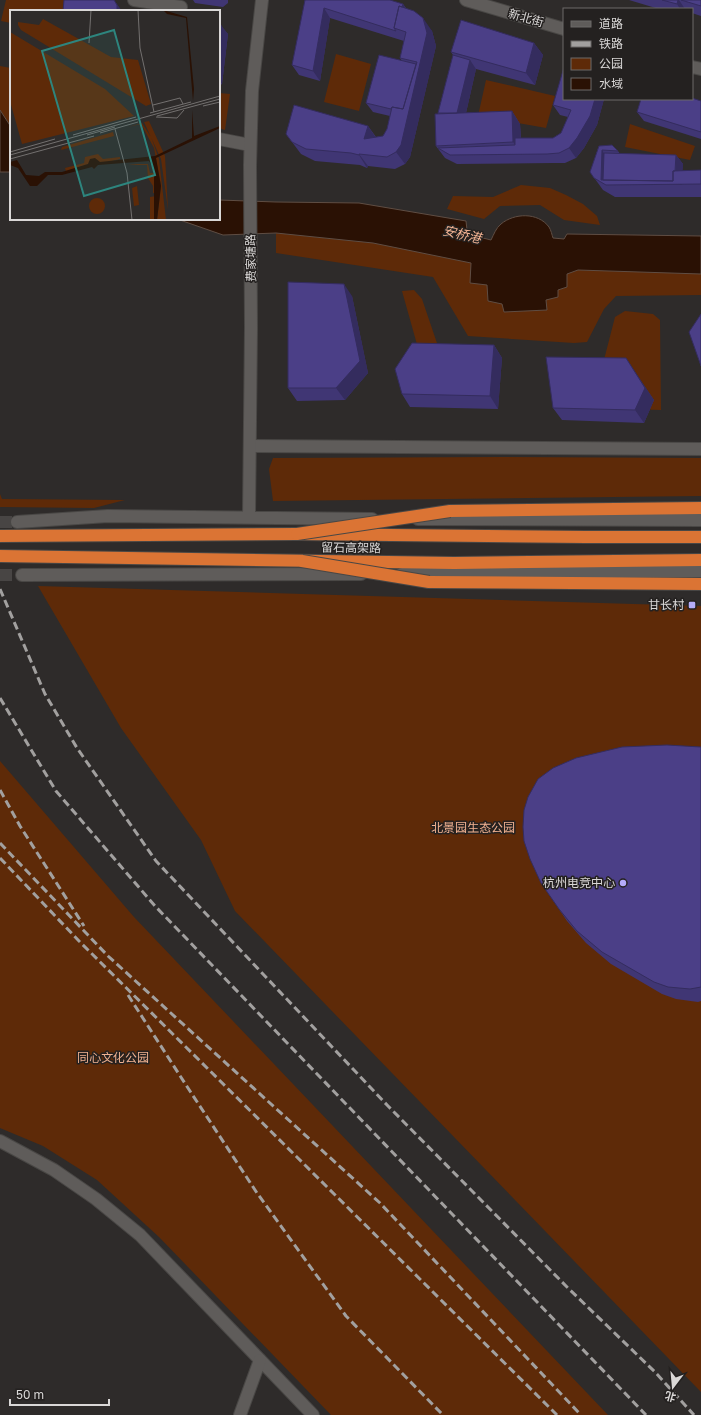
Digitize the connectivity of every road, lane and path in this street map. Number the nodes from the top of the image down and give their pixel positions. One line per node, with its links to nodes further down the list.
1 (134, 0): 4 (street)
2 (262, 0): 7 (street, 费家塘路)
3 (466, 0): 5 (street, 新北街)
4 (181, 6)
5 (563, 29)
6 (220, 139): 7 (street)
7 (250, 145): 8 (street, 费家塘路)
8 (251, 446): 9 (street); 11 (street, 费家塘路)
9 (701, 449)
10 (701, 508): 14 (highway, bridge)
11 (249, 517): 12 (street); 13 (street)
12 (701, 520)
13 (17, 522)
14 (297, 534): 15 (highway, 留石高架路); 16 (highway, 留石高架路, bridge)
15 (0, 536)
16 (701, 537)
17 (0, 556): 19 (highway, 留石高架路)
18 (701, 560): 19 (highway, 留石高架路, bridge)
19 (302, 561): 22 (highway, bridge)
20 (701, 571): 21 (street)
21 (22, 575)
22 (701, 584)
23 (0, 1141): 24 (street)
24 (260, 1360): 25 (street); 26 (street)
25 (240, 1415)
26 (313, 1415)

